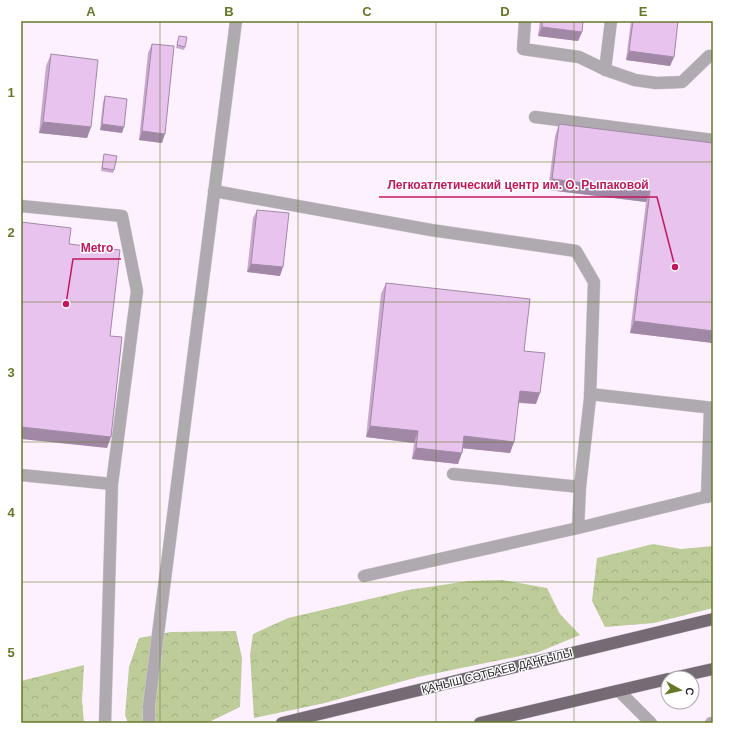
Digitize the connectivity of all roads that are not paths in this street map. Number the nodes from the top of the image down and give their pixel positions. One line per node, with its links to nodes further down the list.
1 (236, 21): 8 (street)
2 (525, 21): 5 (street)
3 (612, 21): 5 (street)
4 (713, 56): 5 (street)
5 (604, 70)
6 (535, 117): 7 (street)
7 (713, 140)
8 (214, 191): 10 (street); 25 (street)
9 (21, 206): 14 (street)
10 (590, 394): 11 (street); 15 (street)
11 (712, 408): 16 (street)
12 (453, 474): 15 (street)
13 (21, 475): 14 (street)
14 (112, 484): 24 (street)
15 (580, 487): 17 (street)
16 (710, 496): 17 (street)
17 (578, 528): 18 (street)
18 (364, 576)
19 (713, 619): 26 (main road, ҚАНЫШ СӘТБАЕВ ДАҢҒЫЛЫ)
20 (713, 669): 21 (main road)
21 (700, 672)
22 (660, 681): 23 (main road)
23 (620, 690): 27 (main road); 28 (street)
24 (106, 723)
25 (149, 723)
26 (282, 723)
27 (480, 723)
28 (651, 723)

